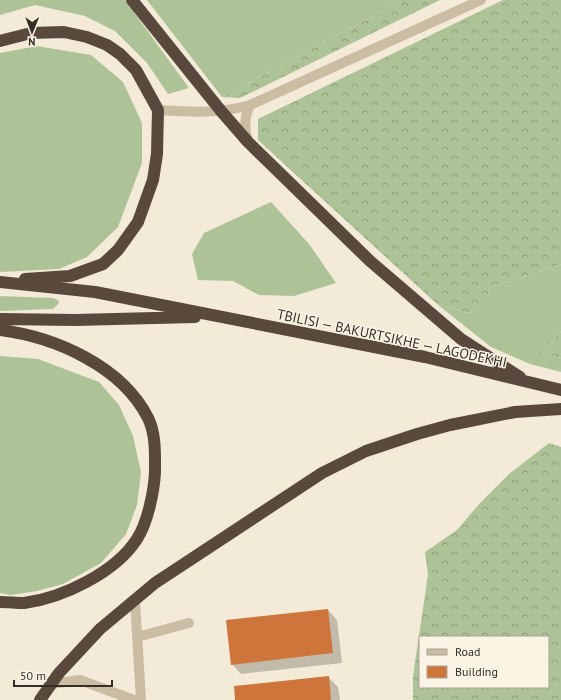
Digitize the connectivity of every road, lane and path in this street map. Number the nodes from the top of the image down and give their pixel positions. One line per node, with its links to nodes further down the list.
1 (132, 0): 6 (highway)
2 (481, 0): 4 (street)
3 (0, 42): 5 (highway)
4 (250, 106): 6 (street); 7 (street)
5 (158, 110): 6 (street); 8 (highway)
6 (221, 111): 7 (highway)
7 (248, 142): 12 (highway)
8 (0, 281): 9 (highway, TBILISI — BAKURTSIKHE — LAGODEKHI)
9 (217, 317): 10 (highway, TBILISI — BAKURTSIKHE — LAGODEKHI); 12 (highway, TBILISI — BAKURTSIKHE — LAGODEKHI)
10 (0, 319)
11 (0, 330): 16 (highway)
12 (528, 382): 13 (highway, TBILISI — BAKURTSIKHE — LAGODEKHI)
13 (561, 390)
14 (561, 410): 15 (highway)
15 (135, 601): 18 (street); 19 (highway)
16 (0, 602)
17 (189, 623): 18 (street)
18 (137, 637): 22 (street)
19 (51, 684): 20 (highway); 21 (street)
20 (40, 700)
21 (134, 700)
22 (141, 700)

